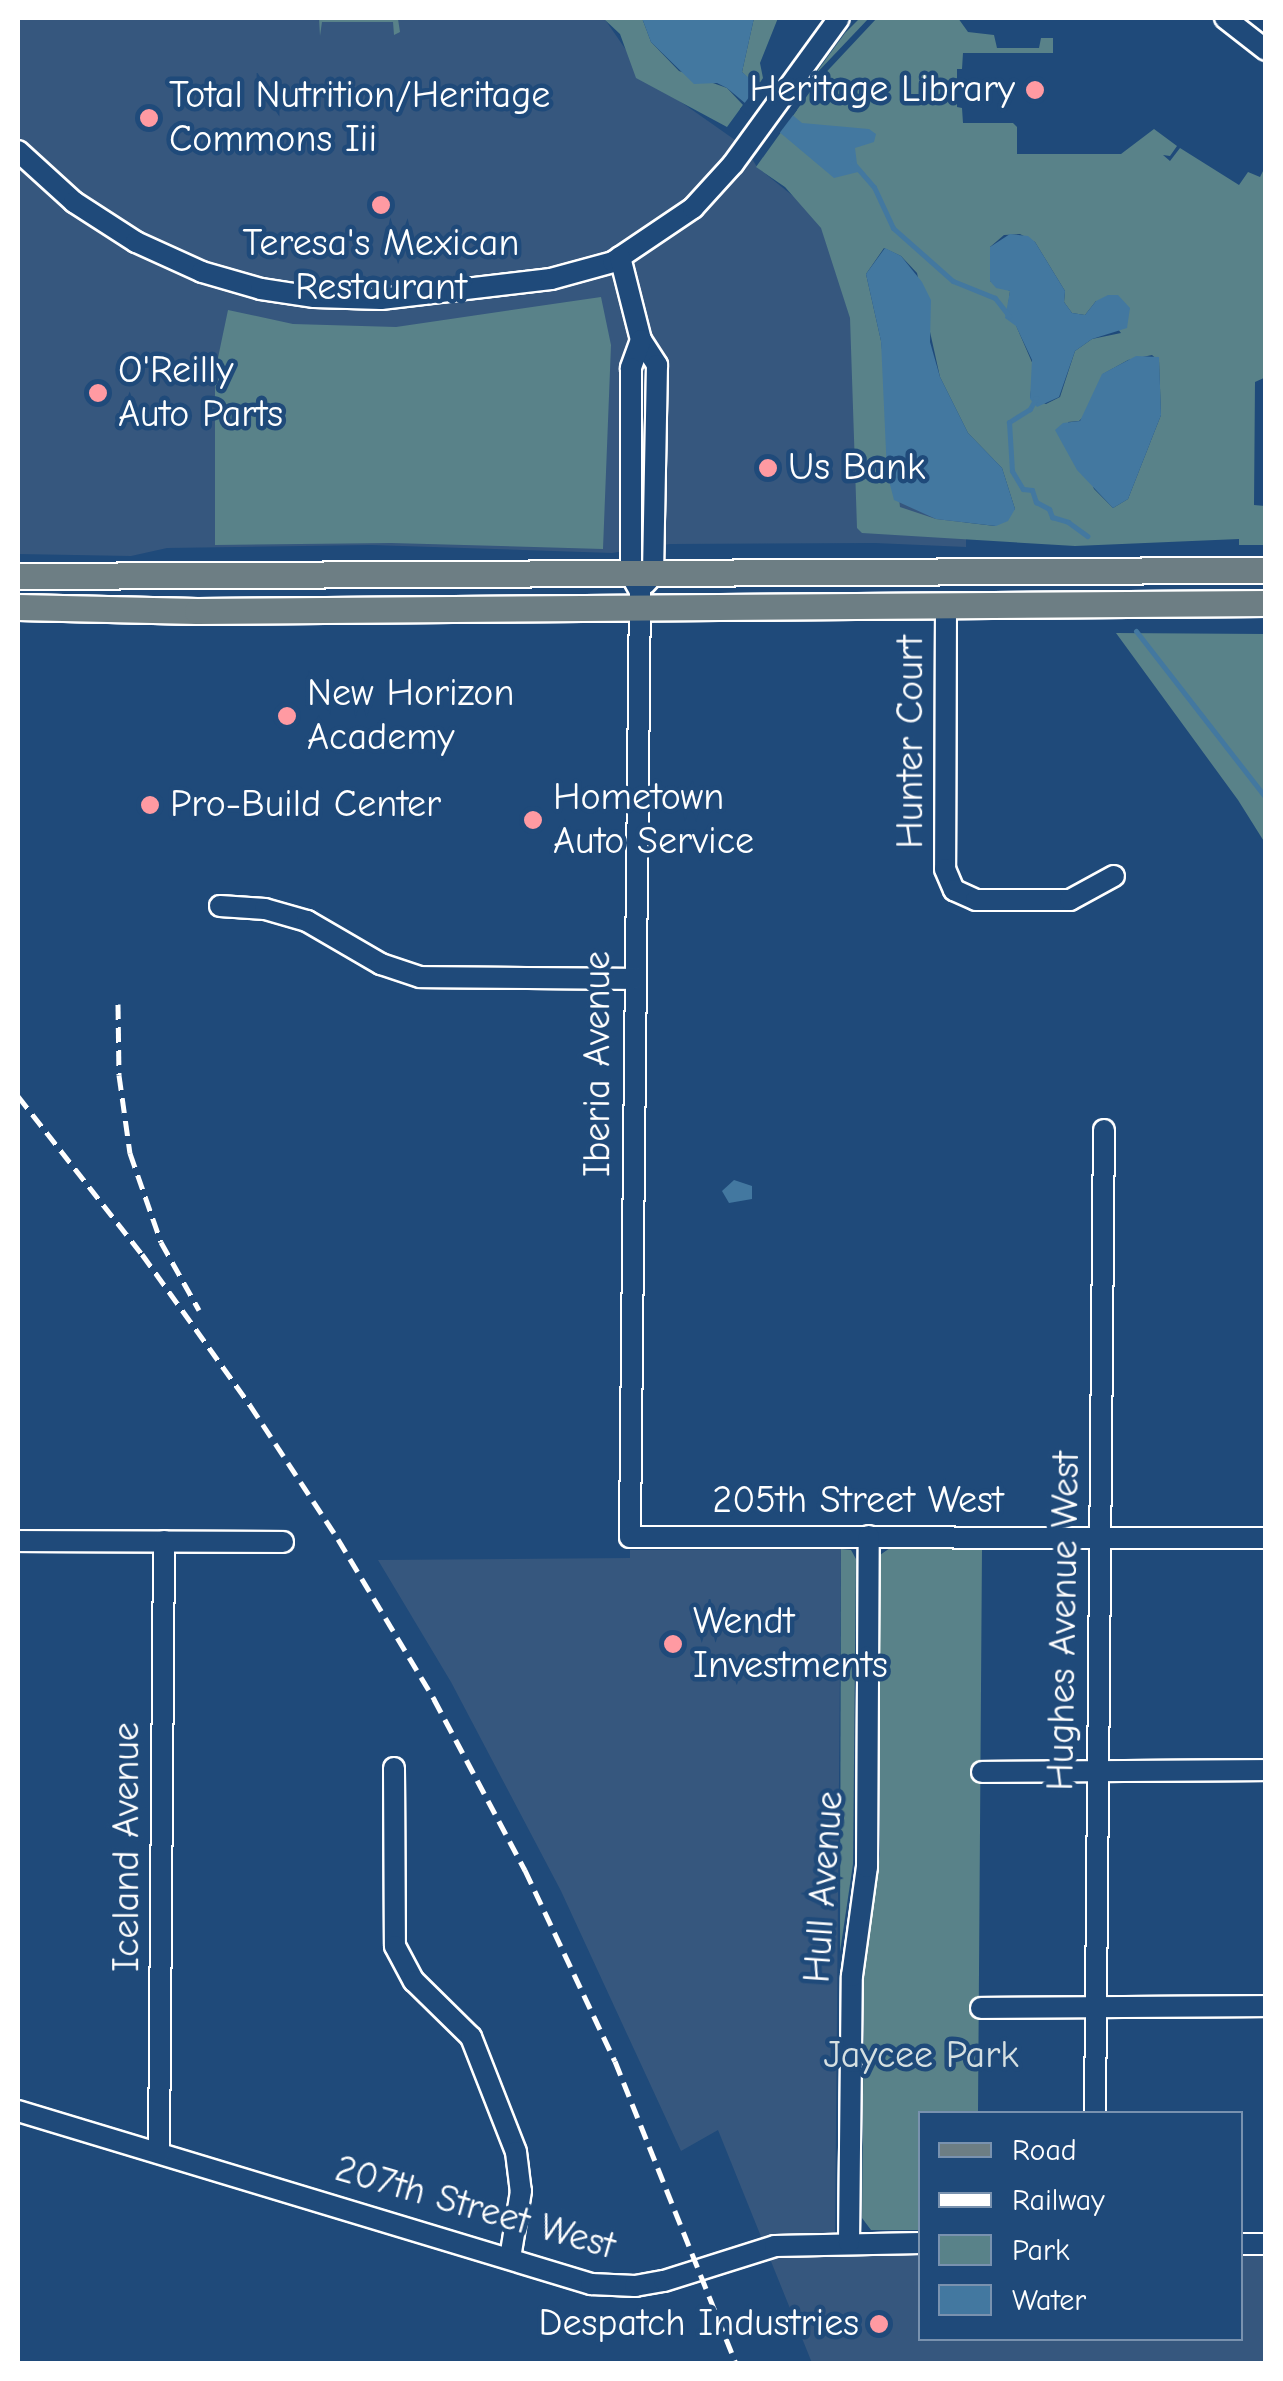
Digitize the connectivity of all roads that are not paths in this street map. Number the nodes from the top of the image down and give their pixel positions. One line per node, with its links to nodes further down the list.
1 (839, 18): 5 (street)
2 (1225, 18): 3 (street)
3 (1266, 50)
4 (18, 151): 5 (street)
5 (620, 257): 8 (street, Iberia Avenue)
6 (1266, 570): 8 (main road)
7 (18, 576): 8 (main road)
8 (641, 587): 10 (main road); 11 (main road); 14 (street, Iberia Avenue)
9 (1266, 604): 10 (main road)
10 (946, 605): 12 (street, Hunter Court)
11 (18, 608)
12 (1114, 876)
13 (220, 906): 14 (street)
14 (634, 979): 18 (street, Iberia Avenue)
15 (1104, 1130): 16 (street, Hughes Avenue West)
16 (1100, 1535): 17 (street, 205th Street West); 19 (street, 205th Street West); 25 (street, Hughes Avenue West)
17 (869, 1536): 18 (street, 205th Street West); 33 (street, Hull Avenue)
18 (630, 1537)
19 (1266, 1538)
20 (18, 1541): 21 (street)
21 (164, 1541): 22 (street); 32 (street, Iceland Avenue)
22 (282, 1542)
23 (394, 1768): 35 (street)
24 (1266, 1770): 25 (street)
25 (1097, 1771): 26 (street); 27 (street, Hughes Avenue West)
26 (982, 1772)
27 (1096, 2006): 28 (street); 29 (street); 31 (street, Hughes Avenue West)
28 (1266, 2006)
29 (981, 2008)
30 (18, 2111): 32 (street, 207th Street West)
31 (1095, 2111)
32 (159, 2153): 35 (street, 207th Street West)
33 (849, 2243): 34 (street, 207th Street West); 35 (street, 207th Street West)
34 (918, 2244)
35 (510, 2258)

